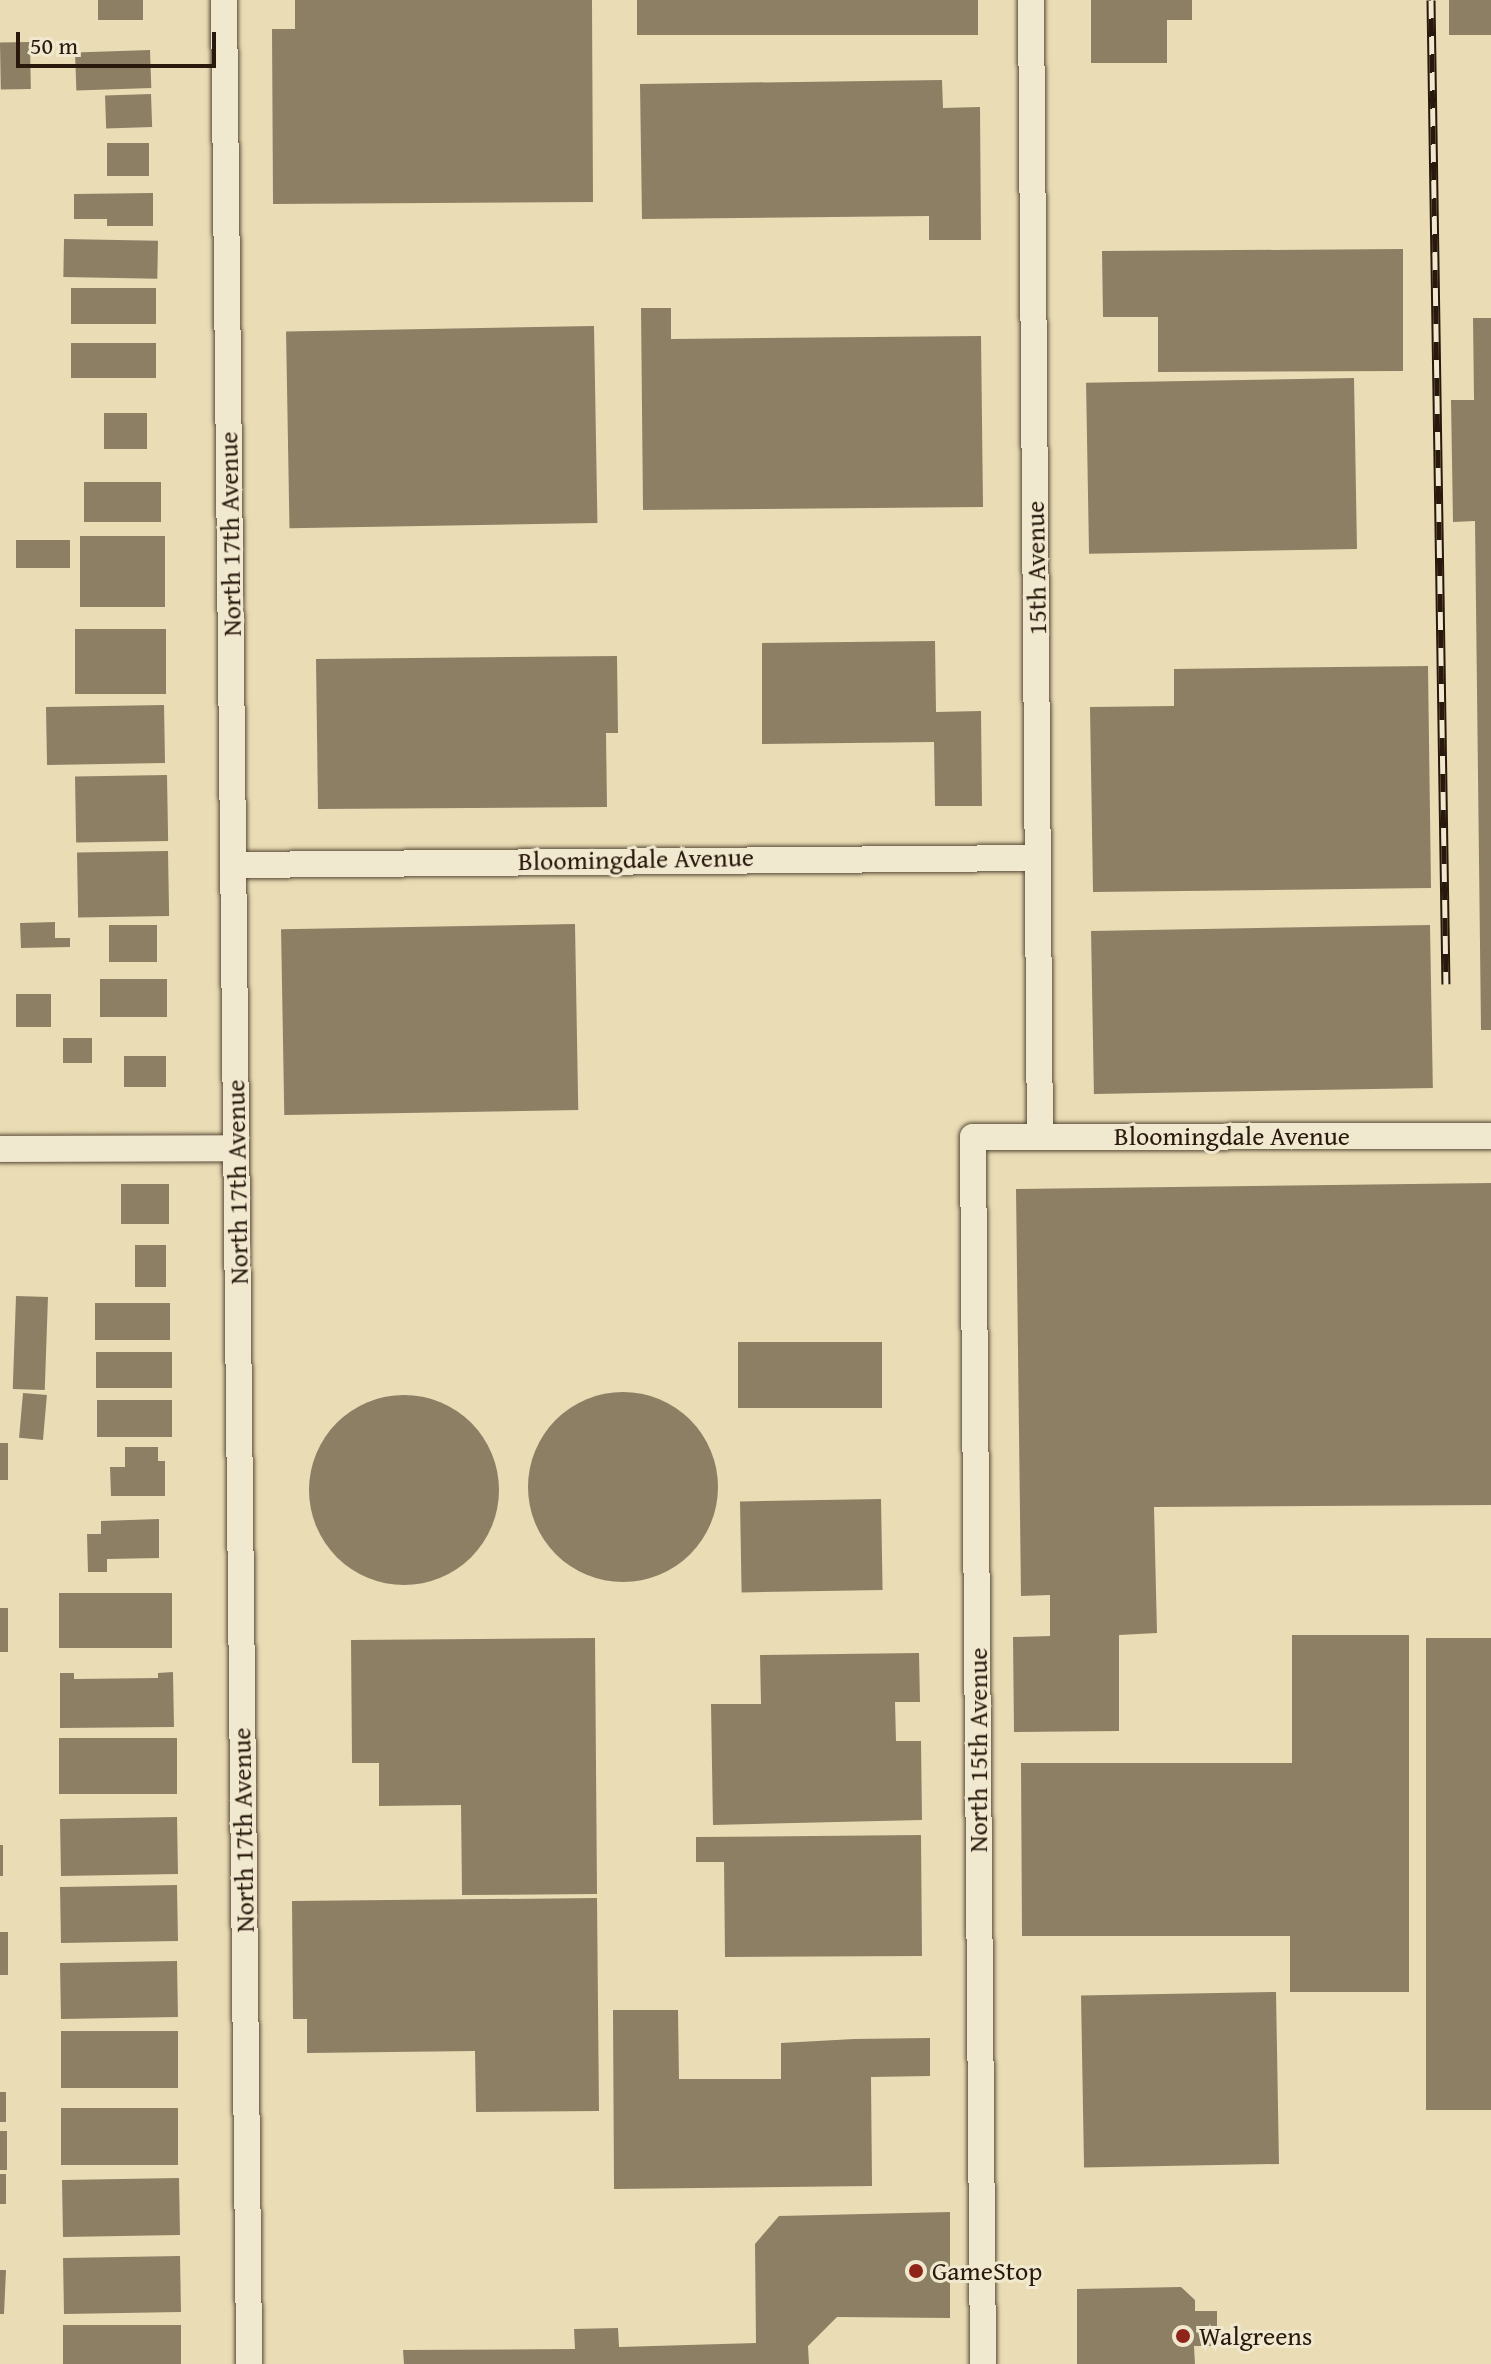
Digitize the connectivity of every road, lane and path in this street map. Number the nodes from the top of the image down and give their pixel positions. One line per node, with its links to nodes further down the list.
1 (224, 0): 4 (street, North 17th Avenue)
2 (1031, 0): 3 (street, 15th Avenue)
3 (1038, 858): 4 (street, Bloomingdale Avenue); 7 (street, 15th Avenue)
4 (233, 865): 8 (street, North 17th Avenue)
5 (1491, 1136): 7 (street, Bloomingdale Avenue)
6 (973, 1137): 7 (street, Bloomingdale Avenue); 11 (street, North 15th Avenue)
7 (1040, 1137)
8 (236, 1148): 9 (street); 10 (street, North 17th Avenue)
9 (0, 1149)
10 (249, 2364)
11 (983, 2364)

